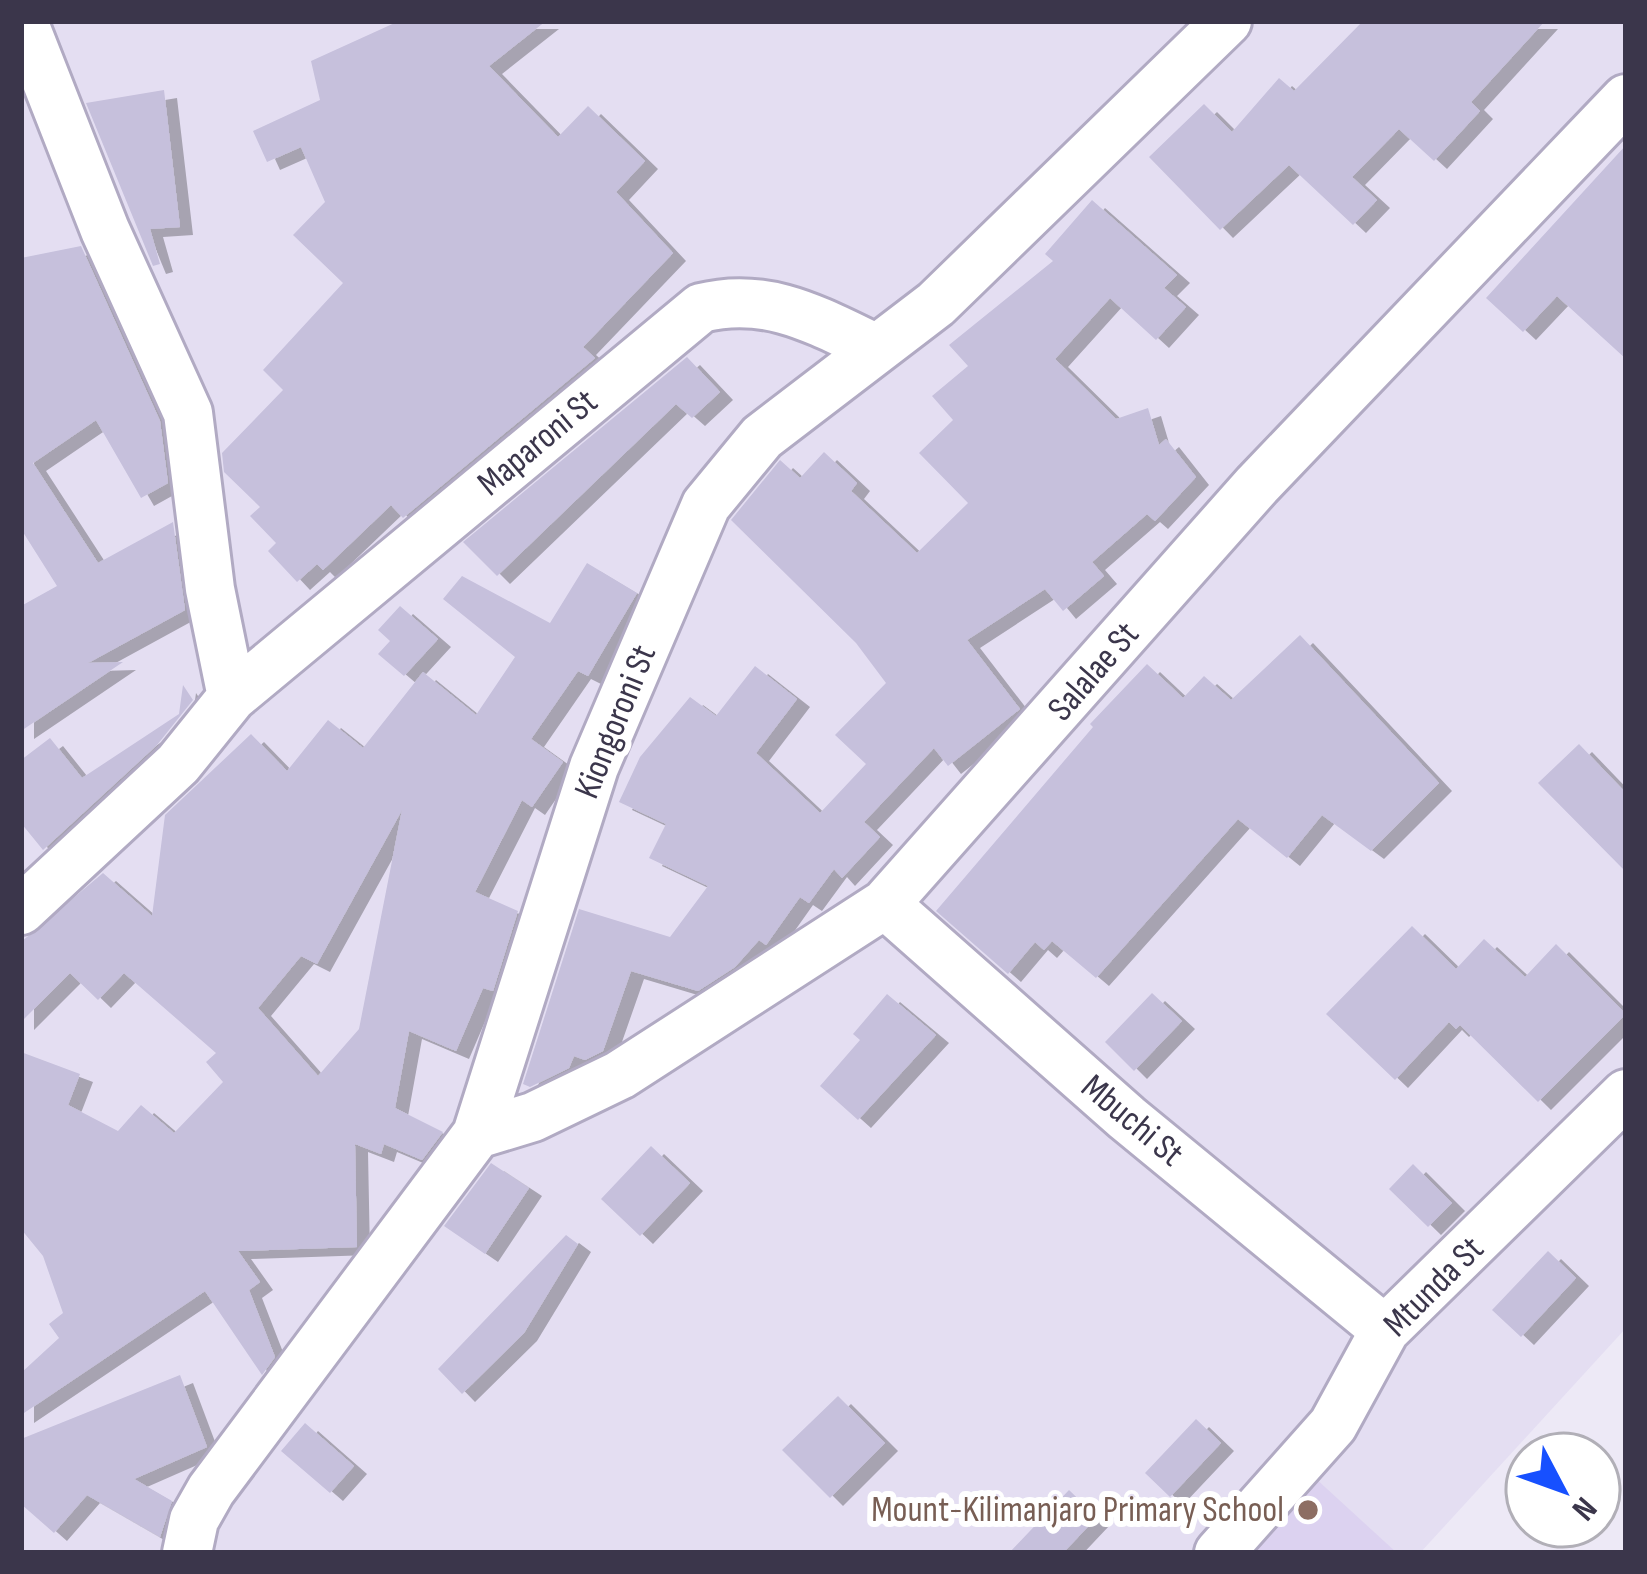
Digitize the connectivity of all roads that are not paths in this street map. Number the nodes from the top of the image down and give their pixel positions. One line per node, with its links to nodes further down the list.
1 (23, 21): 5 (street)
2 (1227, 21): 4 (street, Kiongoroni St)
3 (1626, 99): 6 (street, Salalae St)
4 (877, 349): 5 (street, Maparoni St); 9 (street, Kiongoroni St)
5 (232, 697): 7 (street, Maparoni St)
6 (885, 904): 9 (street, Salalae St); 10 (street, Mbuchi St)
7 (21, 910)
8 (1626, 1094): 10 (street, Mtunda St)
9 (477, 1134): 11 (street, Kiongoroni St)
10 (1384, 1330): 12 (street, Mtunda St)
11 (187, 1553)
12 (1220, 1553)

